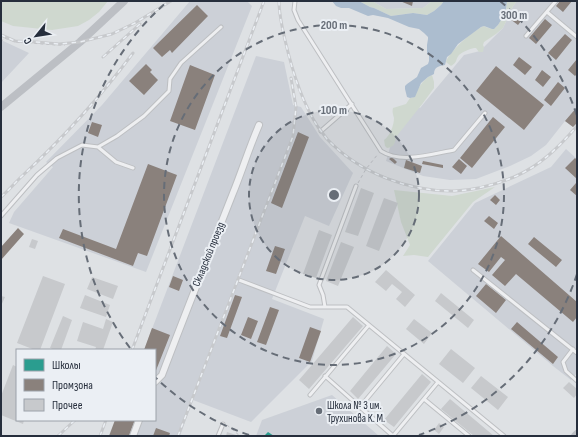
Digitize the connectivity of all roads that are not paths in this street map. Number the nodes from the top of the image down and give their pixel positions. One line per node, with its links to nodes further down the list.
1 (124, 1): 9 (street)
2 (295, 1): 8 (lane)
3 (556, 1): 4 (lane)
4 (547, 12): 6 (lane); 7 (lane)
5 (221, 27): 13 (lane)
6 (526, 36)
7 (577, 37)
8 (352, 104): 10 (lane); 12 (lane)
9 (1, 107)
10 (485, 113)
11 (259, 125): 25 (street, Складской проезд)
12 (321, 131)
13 (98, 147): 14 (lane); 16 (lane)
14 (133, 168)
15 (356, 186): 19 (lane)
16 (1, 216)
17 (473, 270): 21 (lane)
18 (239, 280): 19 (lane)
19 (325, 307): 20 (lane)
20 (369, 325): 23 (lane); 24 (lane)
21 (573, 349): 22 (lane); 26 (lane)
22 (577, 353)
23 (404, 354): 27 (lane); 30 (lane)
24 (325, 376): 28 (lane); 30 (lane)
25 (156, 381)
26 (577, 381)
27 (438, 382): 29 (lane); 36 (lane)
28 (310, 395)
29 (424, 399): 30 (lane); 35 (lane)
30 (360, 407)
31 (139, 421): 33 (street)
32 (223, 424): 34 (lane)
33 (133, 436)
34 (218, 436)
35 (469, 436)
36 (504, 436)

